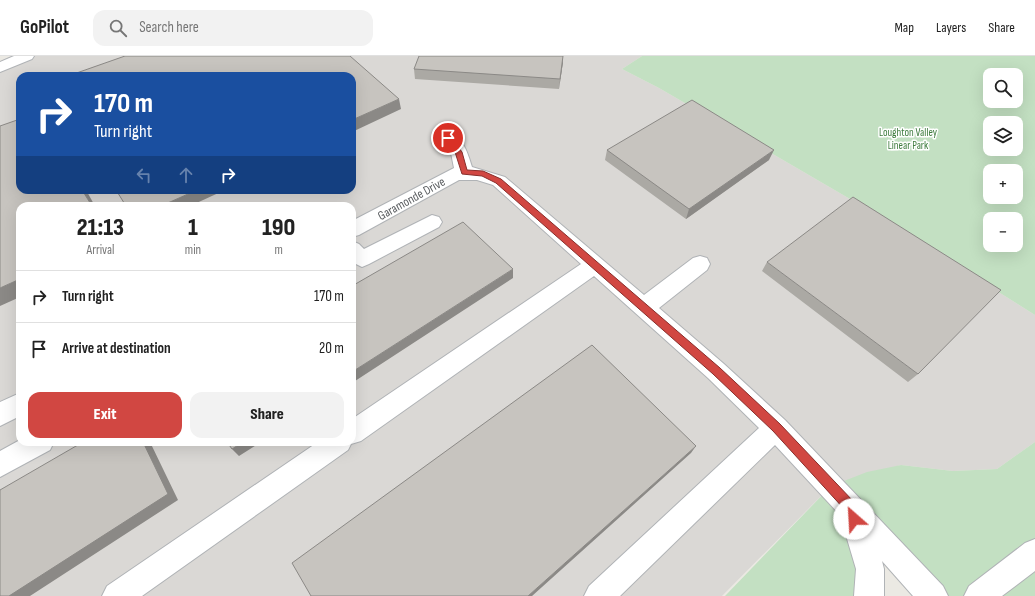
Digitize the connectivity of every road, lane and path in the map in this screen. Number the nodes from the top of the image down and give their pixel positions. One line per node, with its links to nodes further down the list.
1 (27, 56): 2 (street)
2 (0, 67)
3 (448, 138): 4 (street)
4 (468, 172): 6 (street, Garamonde Drive); 9 (street)
5 (432, 222): 7 (street)
6 (356, 228)
7 (356, 258)
8 (700, 264): 10 (street)
9 (594, 266): 10 (street); 14 (street)
10 (644, 307): 13 (street)
11 (16, 406): 12 (street)
12 (0, 415)
13 (776, 428): 18 (street); 21 (street)
14 (356, 430)
15 (34, 446): 17 (street)
16 (333, 446): 20 (street)
17 (0, 465)
18 (850, 506): 22 (street); 23 (street)
19 (1035, 553): 24 (street)
20 (117, 596)
21 (600, 596)
22 (869, 596)
23 (933, 596)
24 (979, 596)

